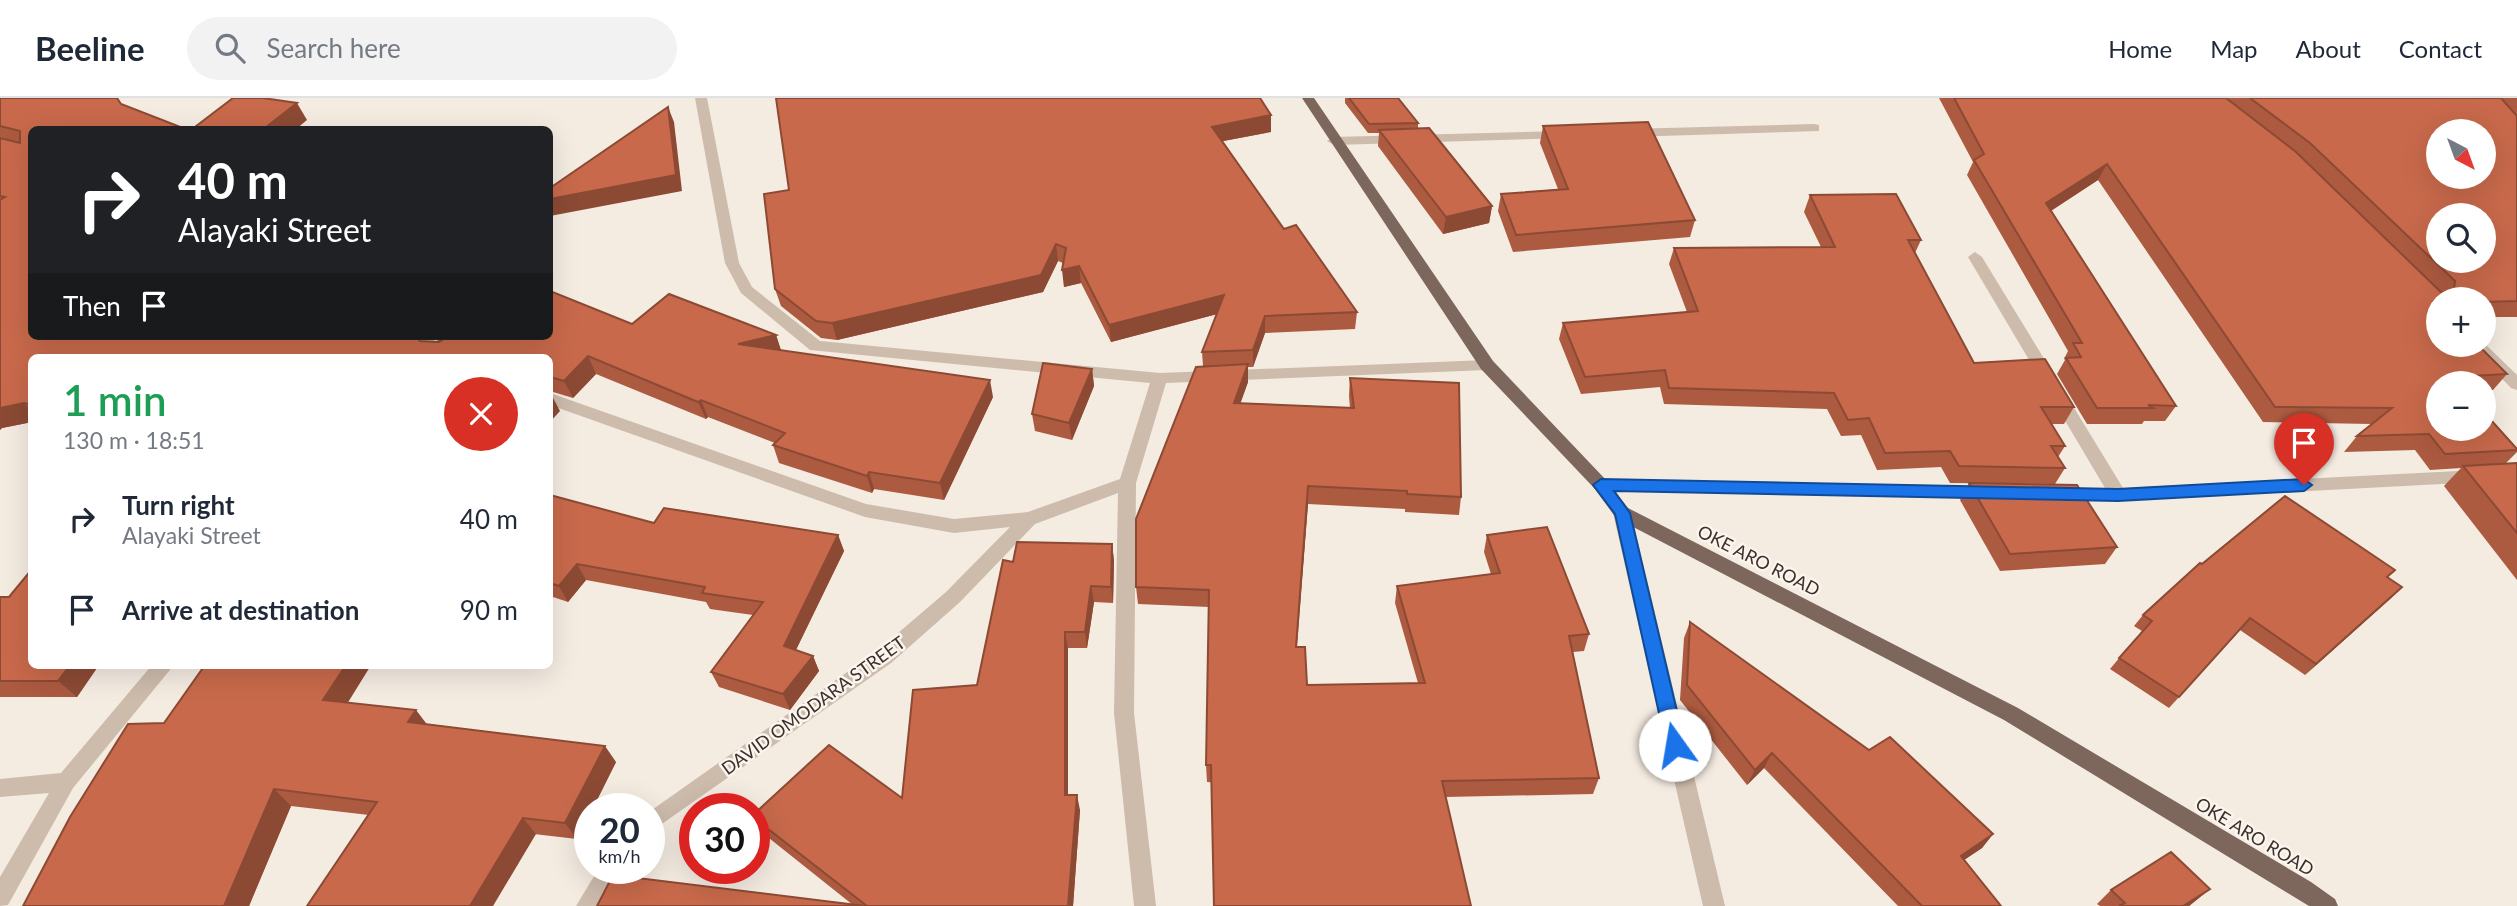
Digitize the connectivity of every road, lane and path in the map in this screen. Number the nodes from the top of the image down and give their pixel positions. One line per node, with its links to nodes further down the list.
1 (701, 98): 12 (street)
2 (1308, 98): 6 (main road, OKE ARO ROAD)
3 (1814, 128): 5 (street)
4 (1581, 134): 6 (street)
5 (1609, 134)
6 (1334, 141): 11 (main road, OKE ARO ROAD)
7 (1975, 257): 20 (street)
8 (425, 340): 9 (street)
9 (438, 354)
10 (2489, 357): 13 (street)
11 (1487, 365): 12 (street); 17 (main road, OKE ARO ROAD)
12 (1160, 377): 16 (street)
13 (2517, 384)
14 (553, 400): 22 (street)
15 (2517, 474): 20 (street)
16 (1127, 483): 22 (street); 30 (street)
17 (1601, 485): 18 (street); 21 (main road, OKE ARO ROAD)
18 (2006, 493)
19 (2048, 494): 20 (street)
20 (2118, 495)
21 (1622, 513): 31 (street); 32 (main road, OKE ARO ROAD)
22 (1029, 519): 26 (street, DAVID OMODARA STREET)
23 (161, 669): 24 (street)
24 (66, 782): 25 (street); 28 (street)
25 (0, 788)
26 (665, 813)
27 (601, 884): 29 (street)
28 (0, 898)
29 (587, 906)
30 (1145, 906)
31 (1714, 906)
32 (2327, 906)

